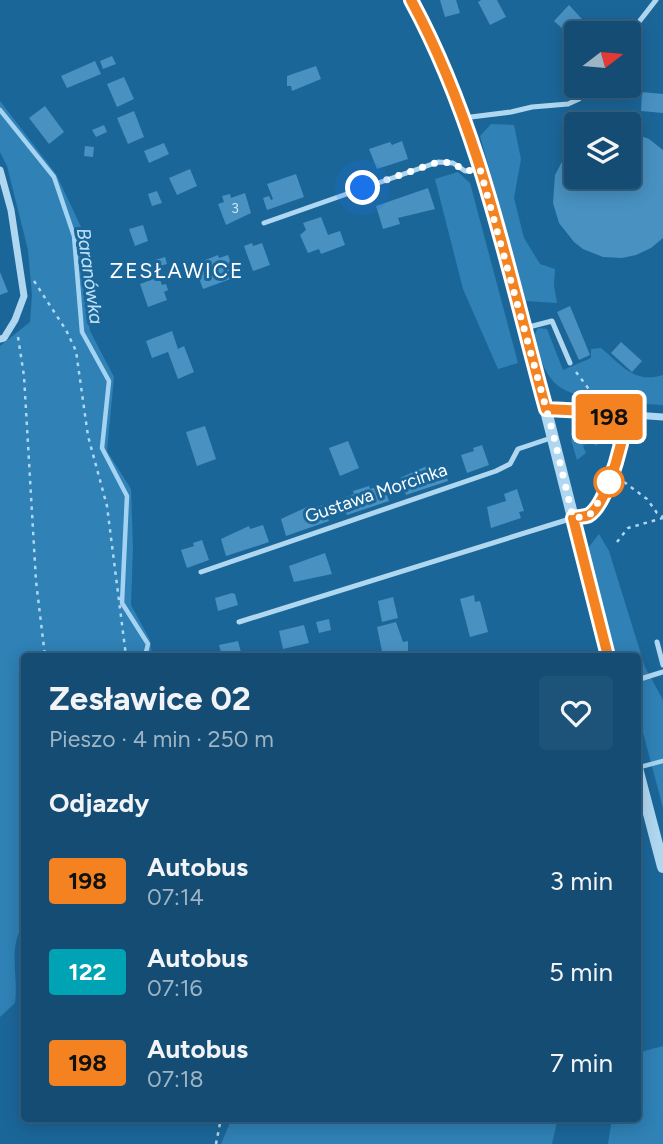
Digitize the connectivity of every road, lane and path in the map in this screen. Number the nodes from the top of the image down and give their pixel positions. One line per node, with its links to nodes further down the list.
1 (411, 0): 5 (street)
2 (656, 0): 3 (lane)
3 (640, 21)
4 (580, 98): 5 (lane)
5 (463, 118): 6 (street)
6 (480, 169): 8 (lane); 11 (street)
7 (0, 170): 9 (street)
8 (264, 223)
9 (20, 269): 10 (street); 27 (path)
10 (15, 320): 12 (street); 26 (path)
11 (525, 328): 13 (lane); 15 (street)
12 (0, 339)
13 (570, 363): 14 (path)
14 (598, 401)
15 (546, 409): 16 (street); 18 (street)
16 (606, 412): 17 (street); 21 (lane)
17 (663, 417)
18 (554, 437): 21 (street); 23 (lane, Gustawa Morcinka)
19 (624, 482): 20 (path)
20 (663, 517): 22 (path)
21 (573, 518): 24 (lane); 28 (street)
22 (617, 542)
23 (201, 572)
24 (239, 622)
25 (657, 642): 29 (lane)
26 (45, 653)
27 (126, 653)
28 (607, 653)
29 (663, 665)
30 (663, 672): 31 (lane)
31 (641, 679)
32 (641, 783): 33 (street)
33 (663, 867)
34 (220, 1122): 35 (path)
35 (216, 1144)

